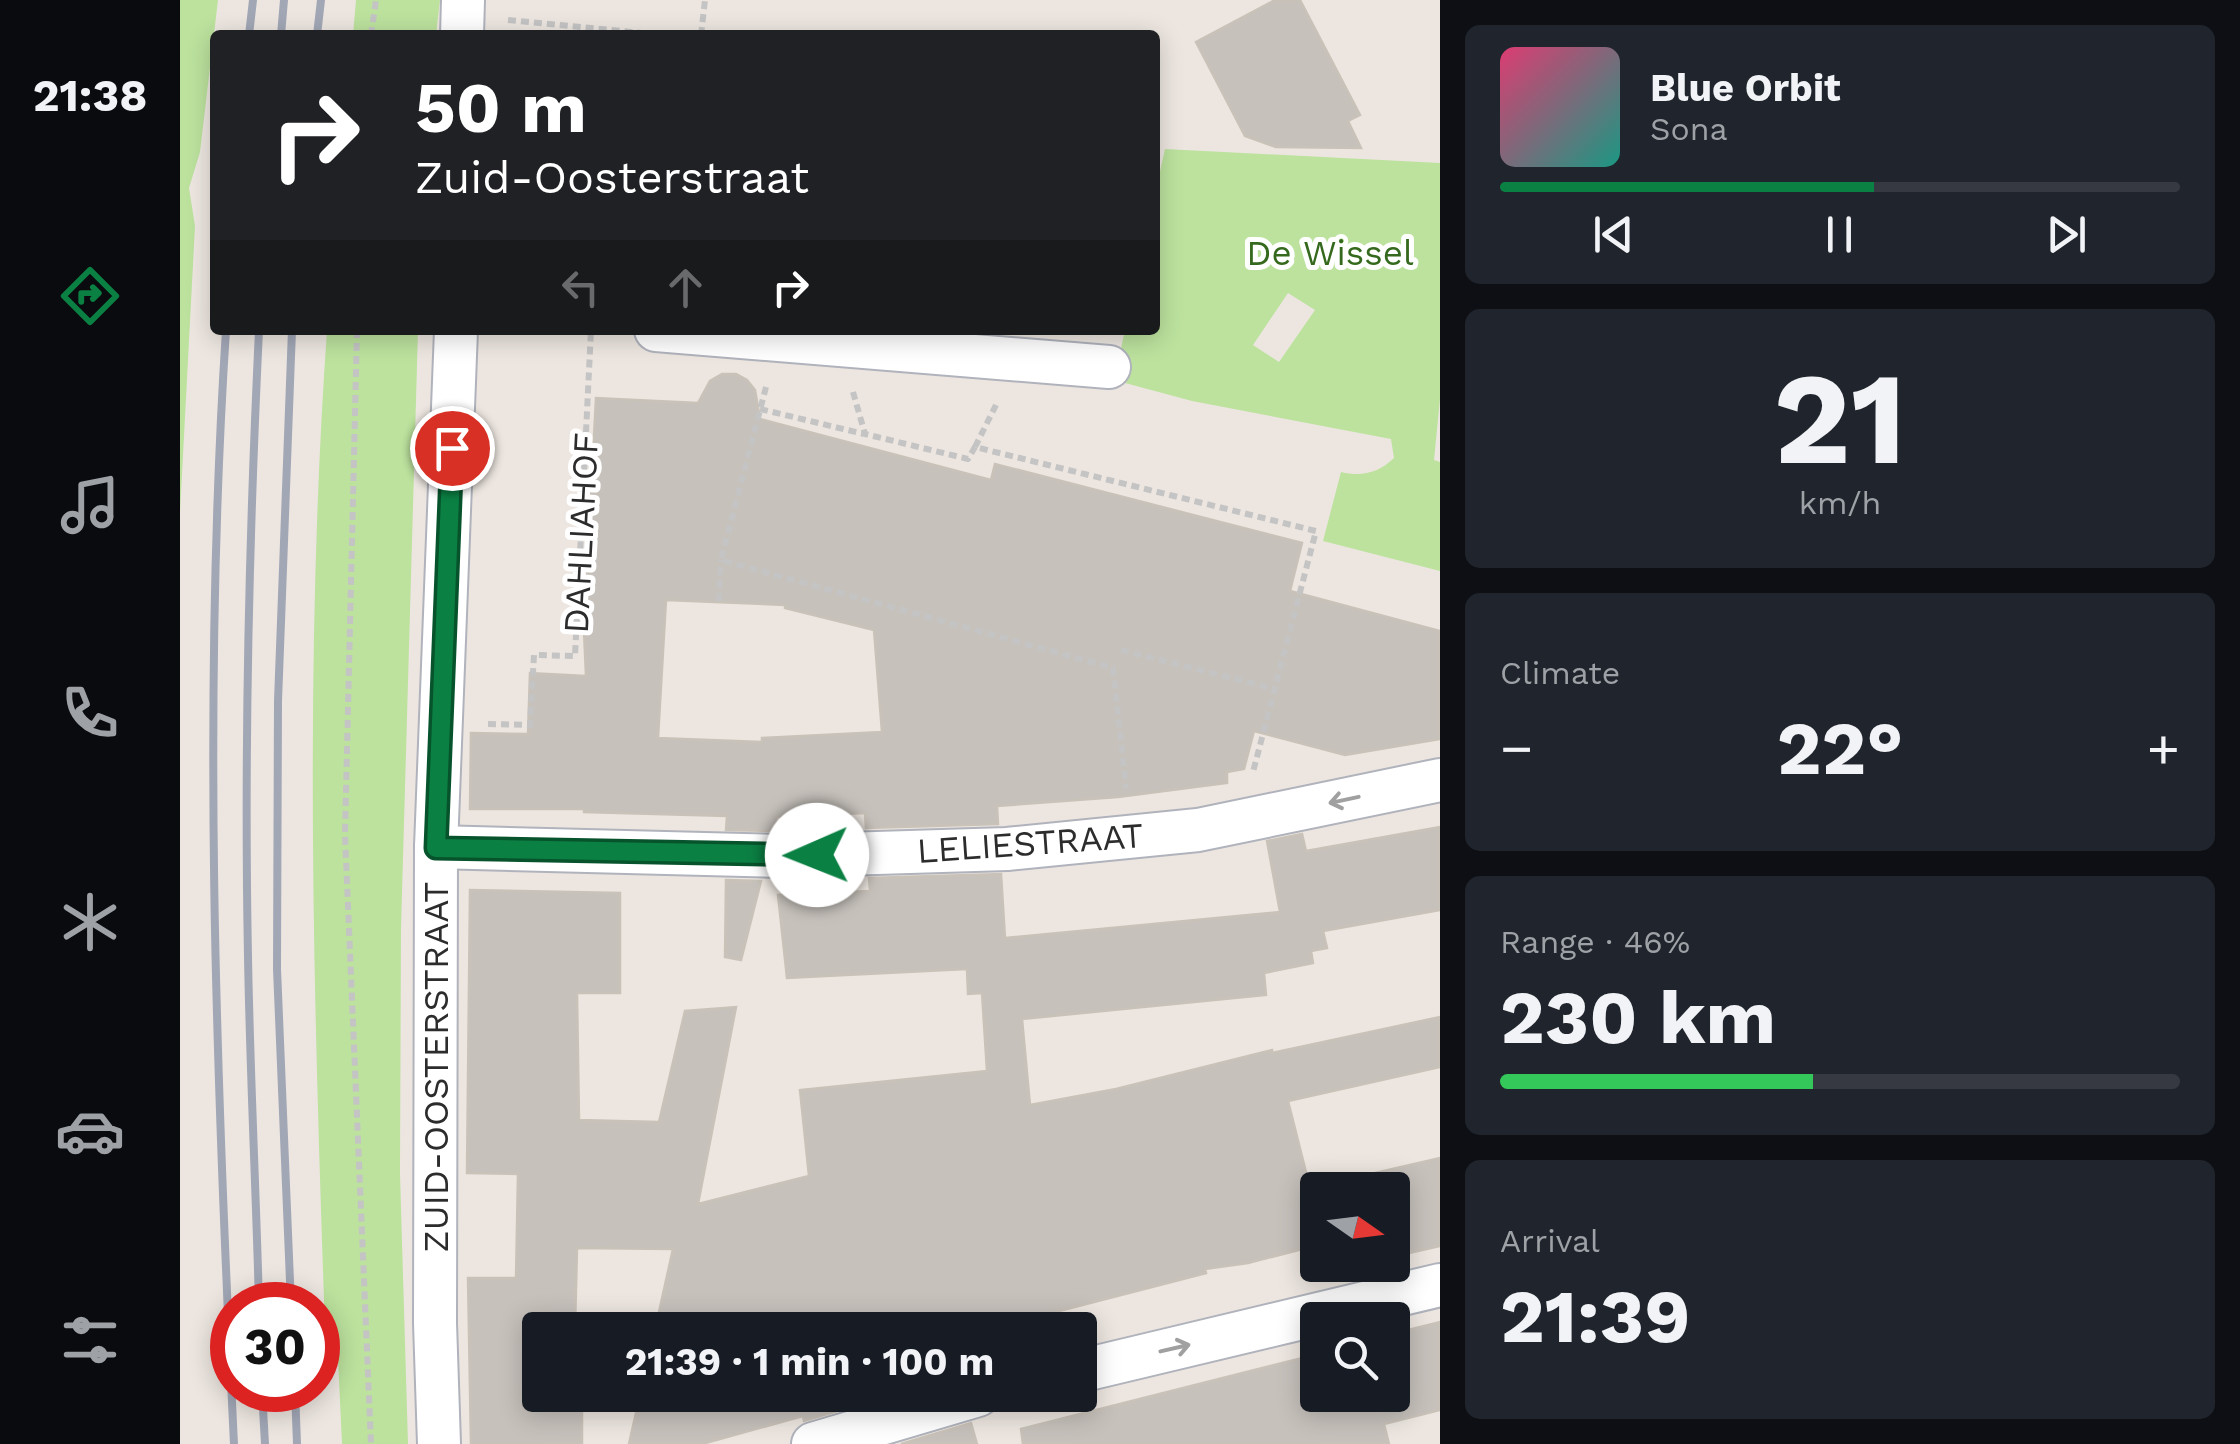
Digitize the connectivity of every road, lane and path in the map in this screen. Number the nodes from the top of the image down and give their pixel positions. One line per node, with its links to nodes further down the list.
1 (376, 0): 4 (path)
2 (705, 0): 6 (path)
3 (462, 17): 5 (path)
4 (372, 30)
5 (580, 30)
6 (702, 30)
7 (357, 335): 30 (path)
8 (456, 335): 22 (street, ZUID-OOSTERSTRAAT)
9 (592, 335): 22 (path, DAHLIAHOF)
10 (732, 335): 11 (street)
11 (778, 338): 12 (street); 15 (path)
12 (838, 343): 13 (street); 16 (path)
13 (1020, 358): 14 (street); 17 (path)
14 (1110, 367)
15 (760, 409): 16 (path); 18 (path)
16 (865, 434): 17 (path)
17 (975, 447): 21 (path)
18 (721, 560): 19 (path); 25 (path)
19 (719, 601)
20 (1120, 650): 21 (path)
21 (1275, 689): 24 (path)
22 (441, 722): 26 (street, ZUID-OOSTERSTRAAT)
23 (1440, 780): 24 (street, LELIESTRAAT, one-way to 24)
24 (1264, 816): 25 (street, LELIESTRAAT)
25 (1132, 836): 26 (street, LELIESTRAAT)
26 (436, 848): 31 (street, ZUID-OOSTERSTRAAT)
27 (1440, 1286): 28 (street, one-way to 27)
28 (1097, 1367)
29 (921, 1412): 32 (street)
30 (371, 1444)
31 (439, 1444)
32 (813, 1444)

